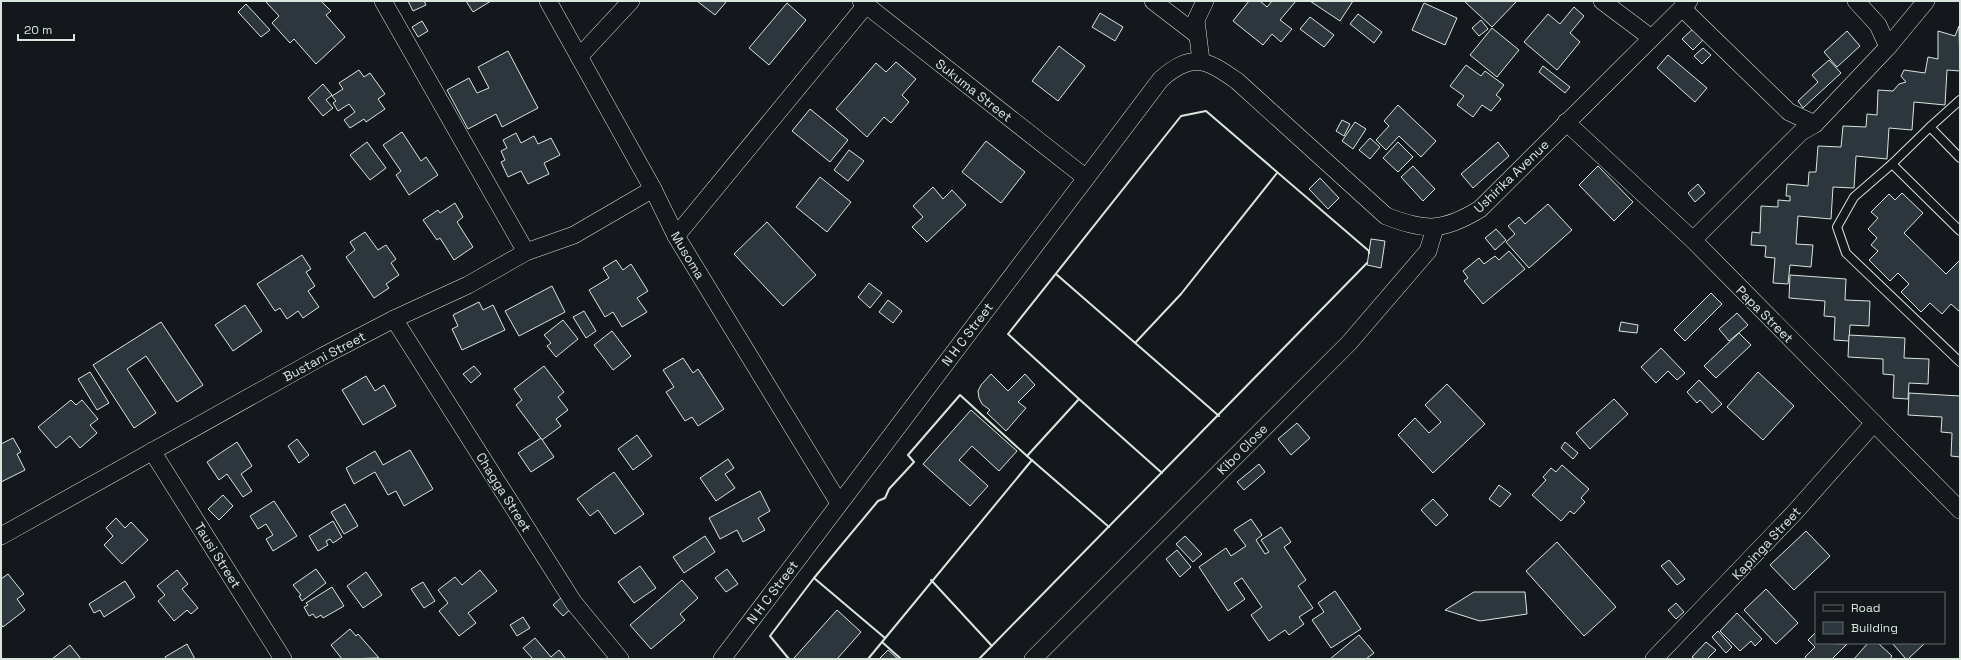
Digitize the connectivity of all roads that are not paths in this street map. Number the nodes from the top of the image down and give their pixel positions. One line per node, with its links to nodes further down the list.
1 (383, 1): 29 (street)
2 (548, 1): 14 (street, Musoma)
3 (631, 1): 14 (street)
4 (1153, 1): 11 (street)
5 (1205, 1): 11 (street)
6 (1602, 1): 12 (street)
7 (1856, 1): 13 (street)
8 (1926, 1): 13 (street)
9 (864, 3): 23 (street, Sukuma Street); 27 (street)
10 (1685, 4): 12 (street, Ushirika Avenue); 19 (street)
11 (1196, 34): 15 (street)
12 (1650, 37): 18 (street, Ushirika Avenue)
13 (1888, 47): 19 (street)
14 (579, 57): 24 (street, Musoma)
15 (1201, 62): 16 (street, N H C Street); 23 (street, N H C Street)
16 (1237, 81): 25 (street, Ushirika Avenue)
17 (1960, 100): 20 (lane)
18 (1566, 122): 25 (street, Ushirika Avenue); 28 (street, Papa Street)
19 (1815, 124): 28 (street)
20 (1930, 127): 21 (lane); 22 (lane)
21 (1960, 158)
22 (1892, 164): 26 (lane); 31 (lane)
23 (1086, 178): 34 (street, N H C Street)
24 (653, 189): 27 (street, Musoma); 29 (street, Bustani Street)
25 (1435, 228): 40 (street, Kibo Close)
26 (1960, 230)
27 (676, 236): 34 (street, Musoma)
28 (1693, 240): 32 (street, Papa Street)
29 (526, 252): 30 (street, Bustani Street)
30 (394, 320): 33 (street, Bustani Street); 38 (street, Chagga Street)
31 (1960, 362)
32 (1874, 423): 35 (street, Papa Street); 41 (street, Kapinga Street)
33 (152, 451): 36 (street, Bustani Street); 37 (street, Tausi Street)
34 (839, 503): 39 (street, N H C Street)
35 (1960, 510)
36 (1, 536)
37 (283, 659)
38 (620, 659)
39 (722, 659)
40 (1033, 659)
41 (1654, 659)

